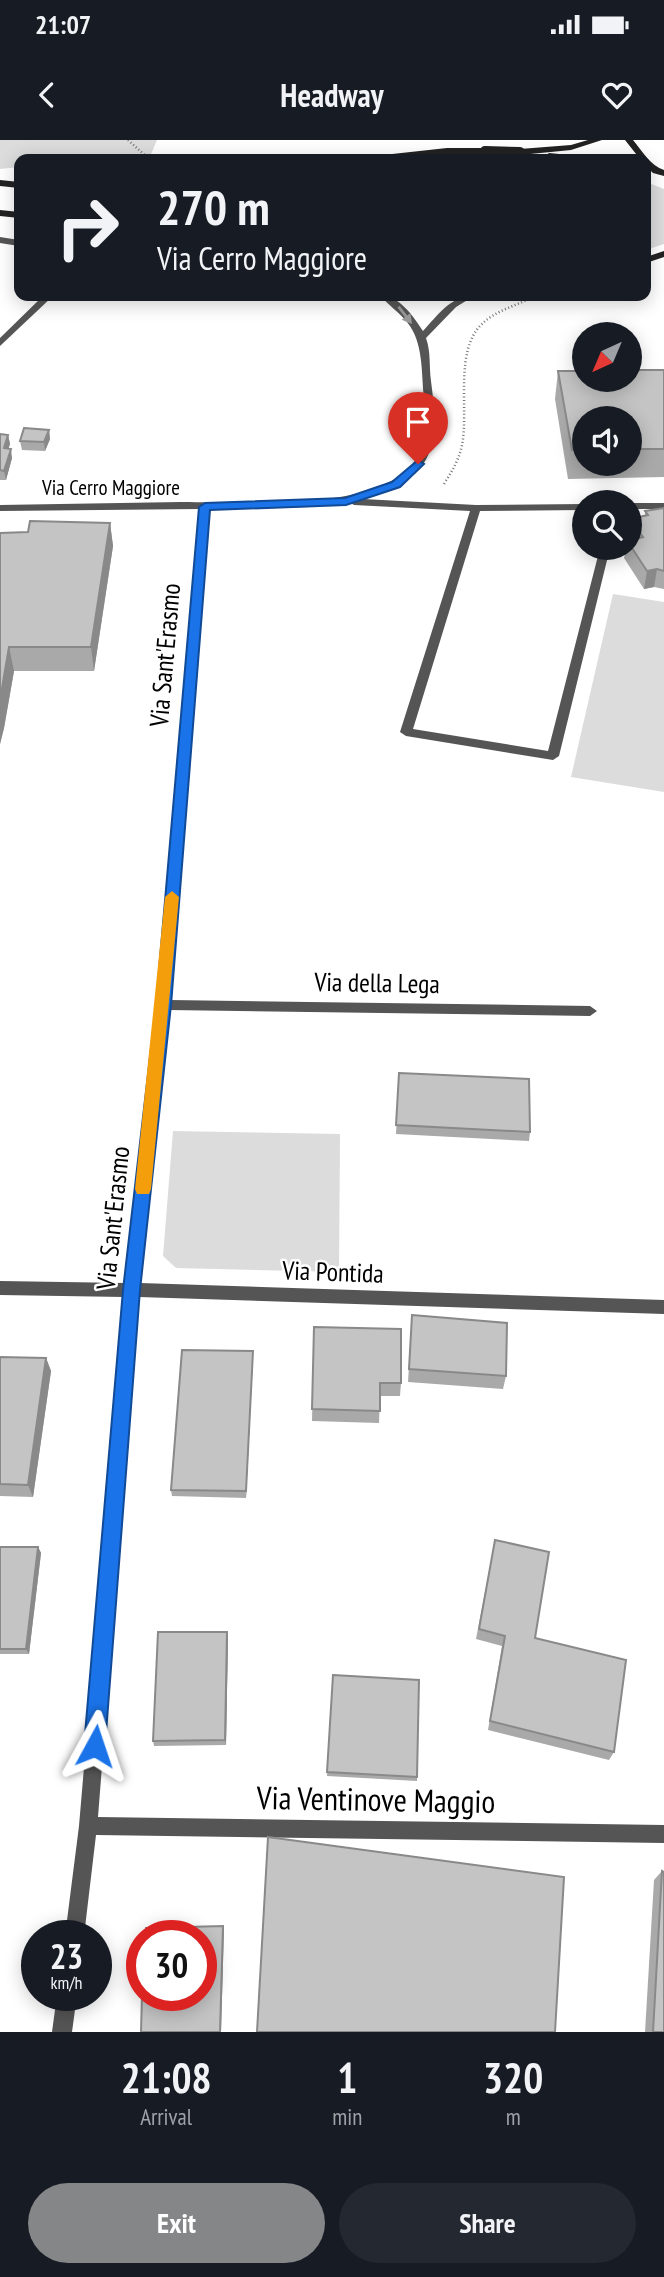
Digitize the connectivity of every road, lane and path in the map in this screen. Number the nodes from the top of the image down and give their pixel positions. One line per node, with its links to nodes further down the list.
1 (128, 140): 5 (path)
2 (598, 140): 4 (street)
3 (629, 140): 8 (street)
4 (520, 152): 6 (street, bridge); 7 (street)
5 (143, 154)
6 (420, 154)
7 (537, 154)
8 (640, 154)
9 (43, 301): 14 (street)
10 (392, 301): 13 (street, one-way to 13)
11 (460, 301): 13 (street)
12 (527, 301): 16 (path)
13 (422, 337): 15 (street, Via Cerro Maggiore)
14 (0, 343)
15 (346, 501): 16 (street); 19 (street, Via Cerro Maggiore)
16 (432, 505): 22 (street)
17 (642, 506): 18 (street)
18 (664, 506)
19 (205, 507): 21 (street, Via Cerro Maggiore); 24 (street, Via Sant'Erasmo)
20 (572, 507): 22 (street)
21 (0, 508)
22 (476, 508): 23 (street)
23 (602, 560)
24 (163, 1005): 25 (street, Via della Lega); 27 (street, Via Sant'Erasmo)
25 (590, 1011)
26 (0, 1288): 27 (street, Via Pontida)
27 (132, 1290): 28 (street, Via Pontida); 29 (street, Via Sant'Erasmo)
28 (664, 1307)
29 (88, 1826): 30 (street, Via Ventinove Maggio); 31 (street, Via Sant'Erasmo)
30 (664, 1834)
31 (77, 1920)
32 (65, 2011): 33 (street)
33 (62, 2032)

